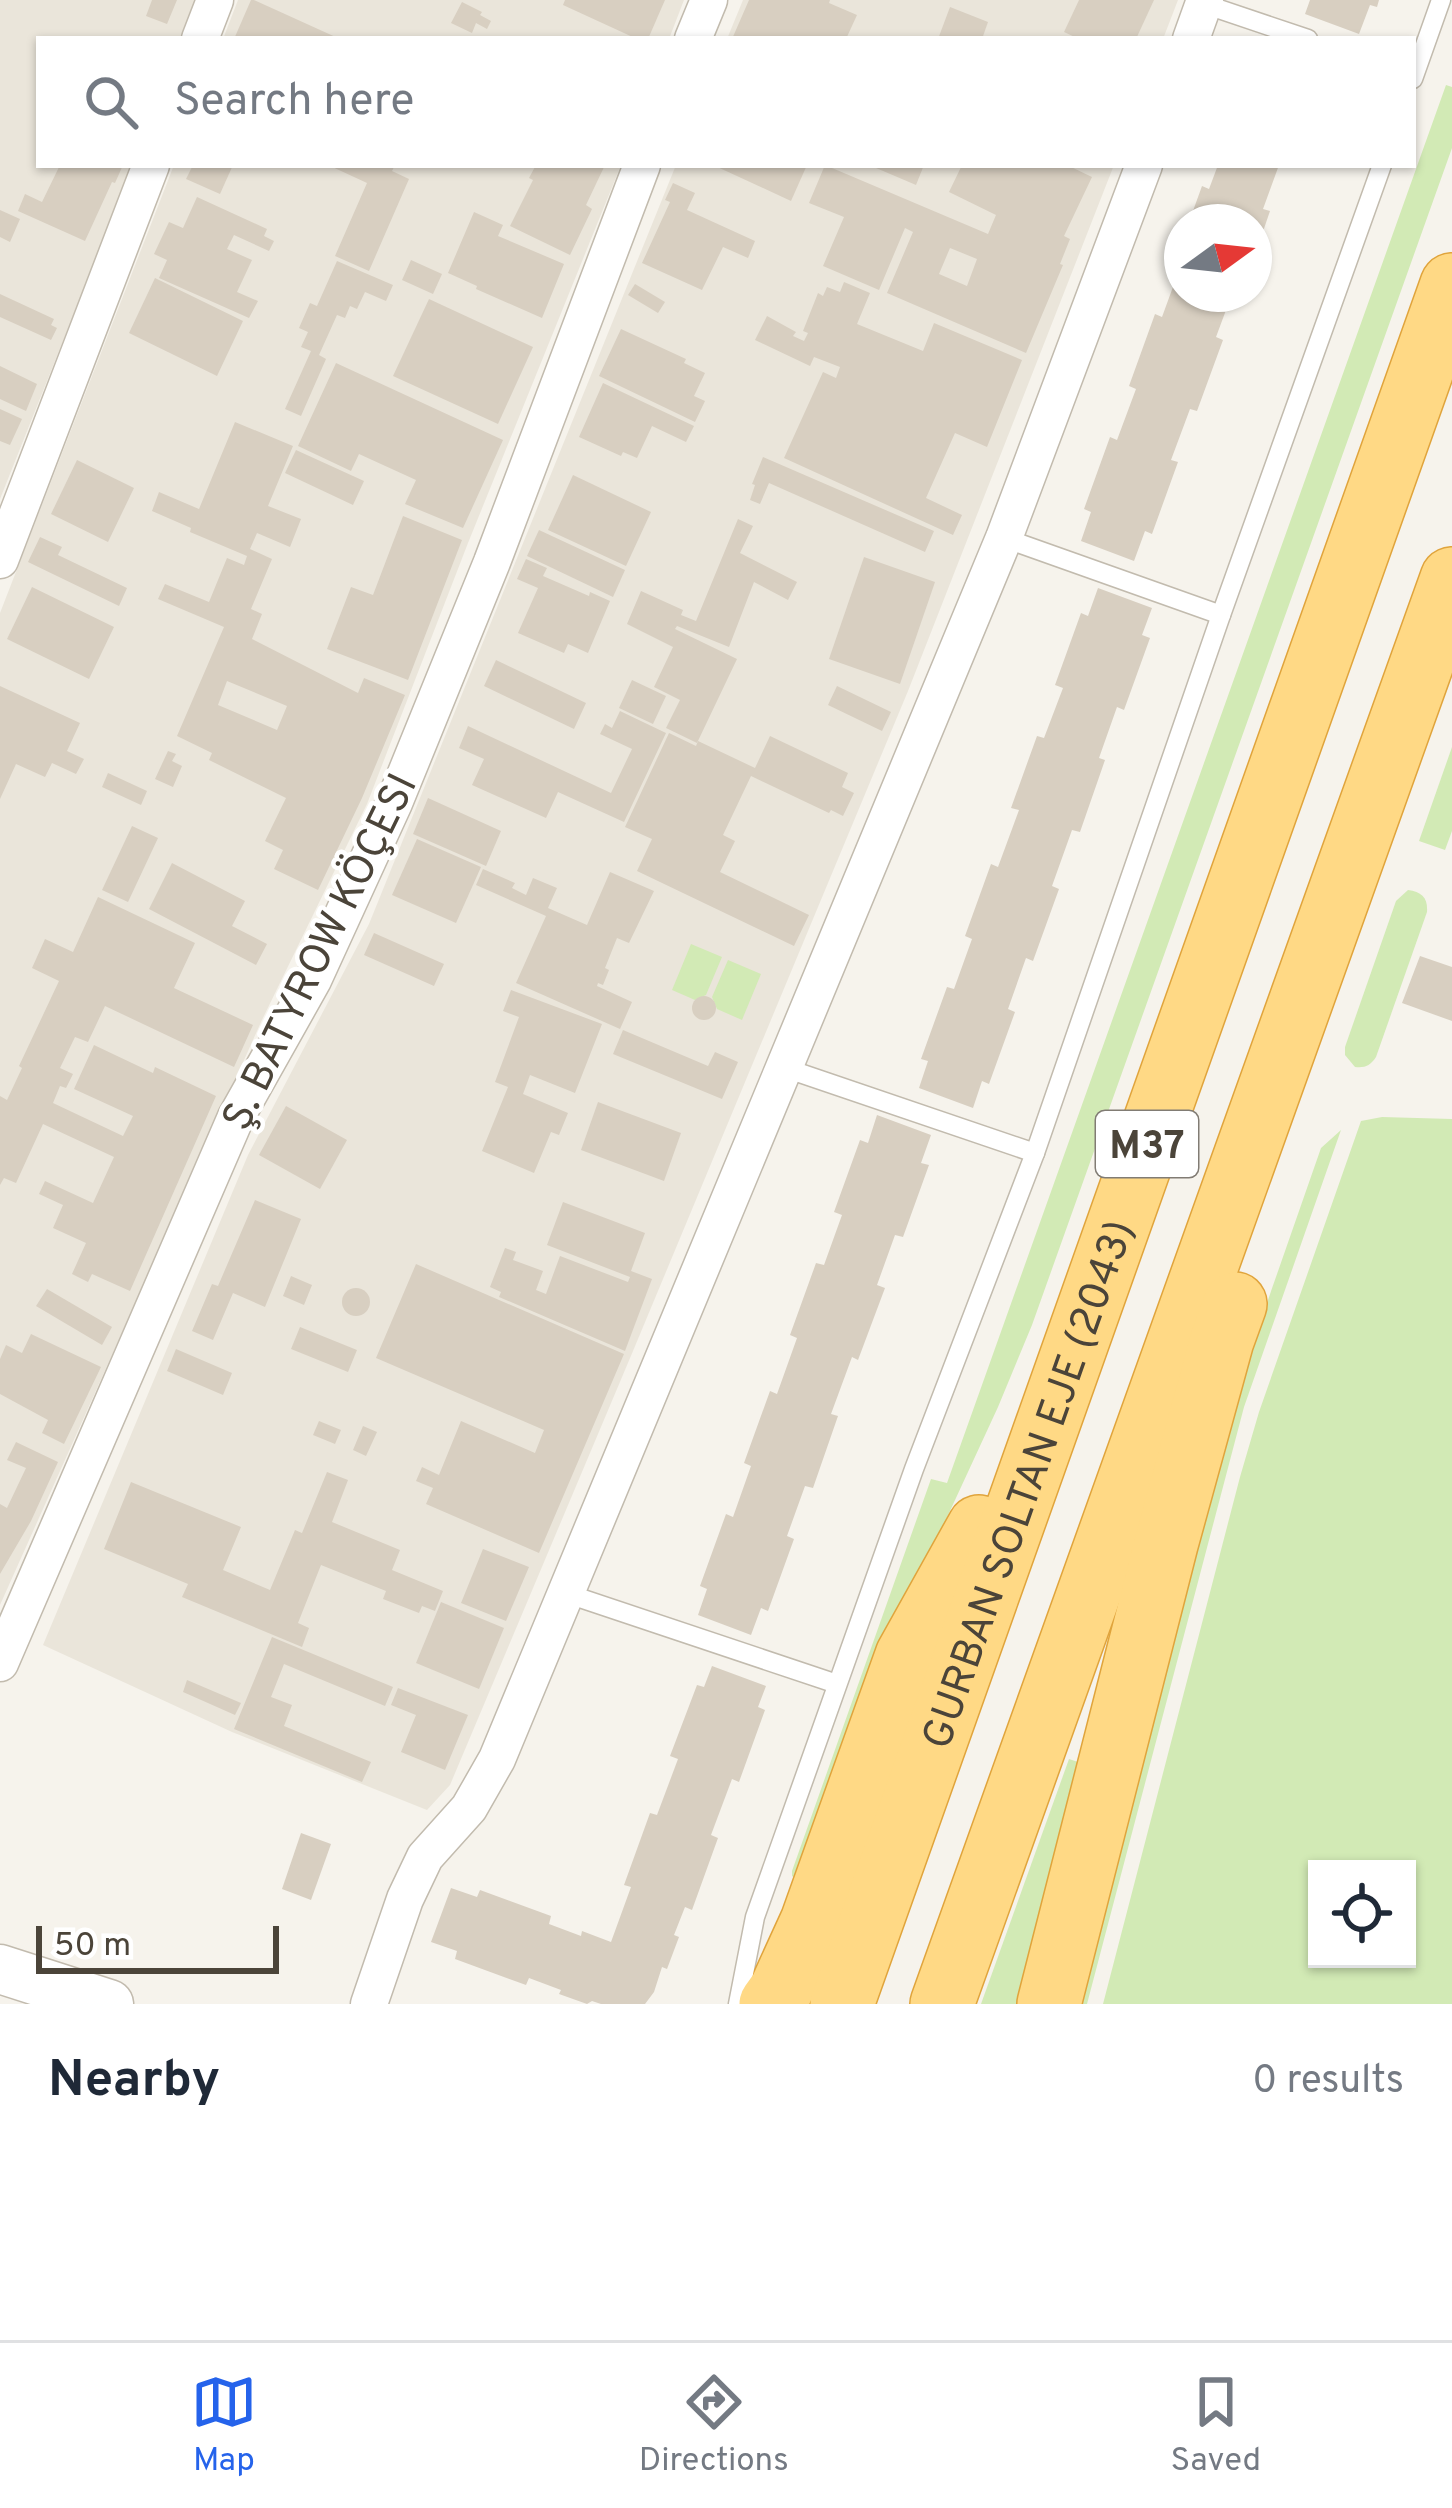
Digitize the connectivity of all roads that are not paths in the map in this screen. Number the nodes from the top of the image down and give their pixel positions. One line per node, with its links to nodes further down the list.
1 (215, 0): 5 (street)
2 (709, 0): 6 (street)
3 (1441, 0): 9 (lane)
4 (1205, 2): 7 (street); 8 (lane)
5 (201, 36)
6 (694, 36)
7 (1192, 36)
8 (1299, 36)
9 (1416, 68)
10 (150, 168): 16 (street)
11 (641, 168): 26 (street, Ş. BATYROW KÖÇESI)
12 (1143, 168): 15 (street)
13 (1381, 168): 18 (lane)
14 (1452, 284): 23 (highway, GURBAN SOLTAN EJE (2043) / M37)
15 (1004, 538): 18 (lane); 20 (street)
16 (0, 560)
17 (1452, 579): 19 (highway, M37)
18 (1221, 616): 22 (lane)
19 (1430, 642): 21 (highway); 24 (highway, M37)
20 (785, 1068): 22 (lane); 25 (street)
21 (1306, 1104): 24 (highway); 35 (highway)
22 (1035, 1153): 27 (lane)
23 (1065, 1374): 32 (highway); 33 (highway, GURBAN SOLTAN EJE (2043) / M37)
24 (1139, 1454): 34 (highway, M37)
25 (566, 1593): 27 (lane); 30 (street)
26 (0, 1663)
27 (837, 1684): 31 (lane)
28 (0, 1969): 29 (street)
29 (109, 2004)
30 (369, 2004)
31 (738, 2004)
32 (771, 2004)
33 (842, 2004)
34 (942, 2004)
35 (1049, 2004)

